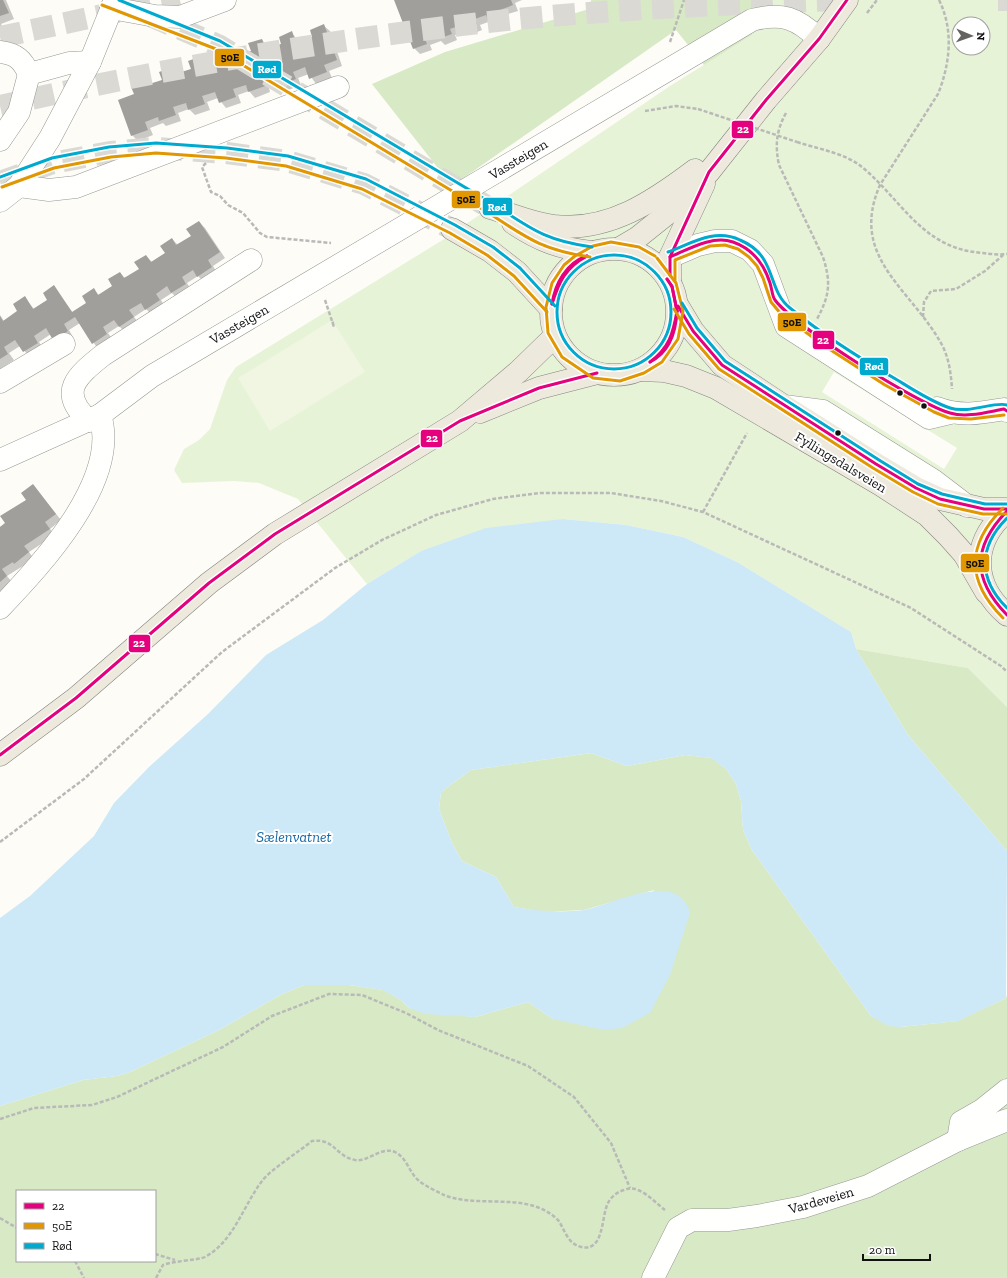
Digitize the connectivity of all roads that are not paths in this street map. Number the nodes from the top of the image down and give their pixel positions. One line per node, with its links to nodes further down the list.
1 (225, 0): 3 (street)
2 (847, 0): 4 (main road)
3 (113, 4): 6 (street)
4 (819, 39): 10 (main road); 28 (street, Vassteigen)
5 (0, 52): 7 (street)
6 (90, 62): 7 (street); 12 (street)
7 (29, 74): 9 (street)
8 (338, 87): 12 (street)
9 (0, 140)
10 (729, 146): 11 (main road); 16 (main road)
11 (709, 172): 15 (main road); 17 (main road)
12 (20, 186): 13 (street)
13 (0, 201)
14 (452, 229): 21 (main road)
15 (620, 248): 16 (main road); 19 (main road)
16 (591, 252): 21 (main road)
17 (670, 257): 19 (main road); 27 (street)
18 (251, 260): 28 (street)
19 (670, 280): 20 (main road)
20 (678, 306): 24 (main road); 31 (main road, Fyllingsdalsveien)
21 (551, 309): 22 (main road)
22 (555, 336): 25 (main road); 29 (main road)
23 (64, 344): 26 (street)
24 (641, 370): 25 (main road); 32 (main road, Fyllingsdalsveien)
25 (597, 373): 29 (main road)
26 (0, 382)
27 (1007, 411)
28 (94, 418): 30 (street, Vassteigen); 33 (street)
29 (460, 420): 35 (main road)
30 (0, 460)
31 (1007, 510): 32 (main road)
32 (986, 592): 34 (main road)
33 (0, 608)
34 (1007, 615)
35 (0, 755)
36 (1007, 1090): 38 (street)
37 (1007, 1120): 38 (street, Vardeveien)
38 (958, 1140): 39 (street, Vardeveien)
39 (653, 1278)

